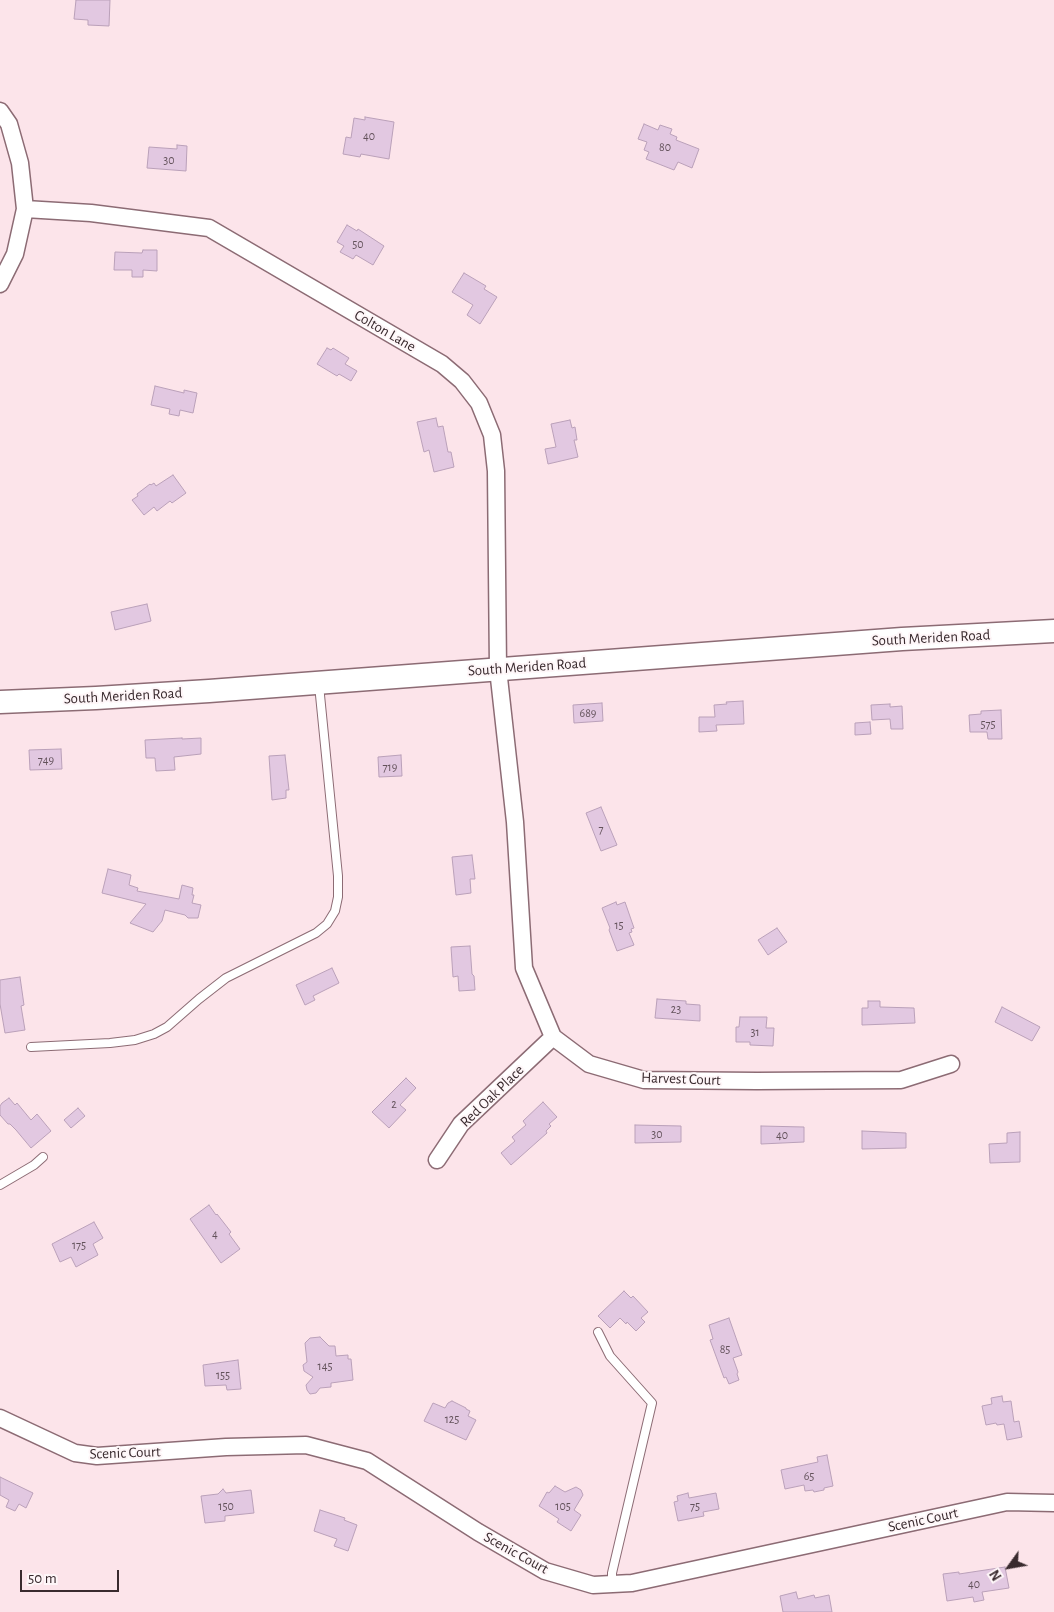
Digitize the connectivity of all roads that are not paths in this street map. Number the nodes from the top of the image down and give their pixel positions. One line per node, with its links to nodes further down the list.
1 (0, 111): 2 (street)
2 (25, 209): 3 (street); 5 (street, Colton Lane)
3 (0, 284)
4 (1054, 631): 5 (main road, South Meriden Road)
5 (498, 670): 6 (main road, South Meriden Road); 8 (street)
6 (319, 683): 7 (main road, South Meriden Road); 9 (lane)
7 (0, 702)
8 (553, 1037): 10 (street, Harvest Court); 12 (street, Red Oak Place)
9 (31, 1047)
10 (951, 1064)
11 (43, 1157): 13 (lane)
12 (437, 1160)
13 (0, 1186)
14 (598, 1332): 17 (lane)
15 (0, 1418): 17 (street, Scenic Court)
16 (1054, 1503): 17 (street, Scenic Court)
17 (612, 1584)

